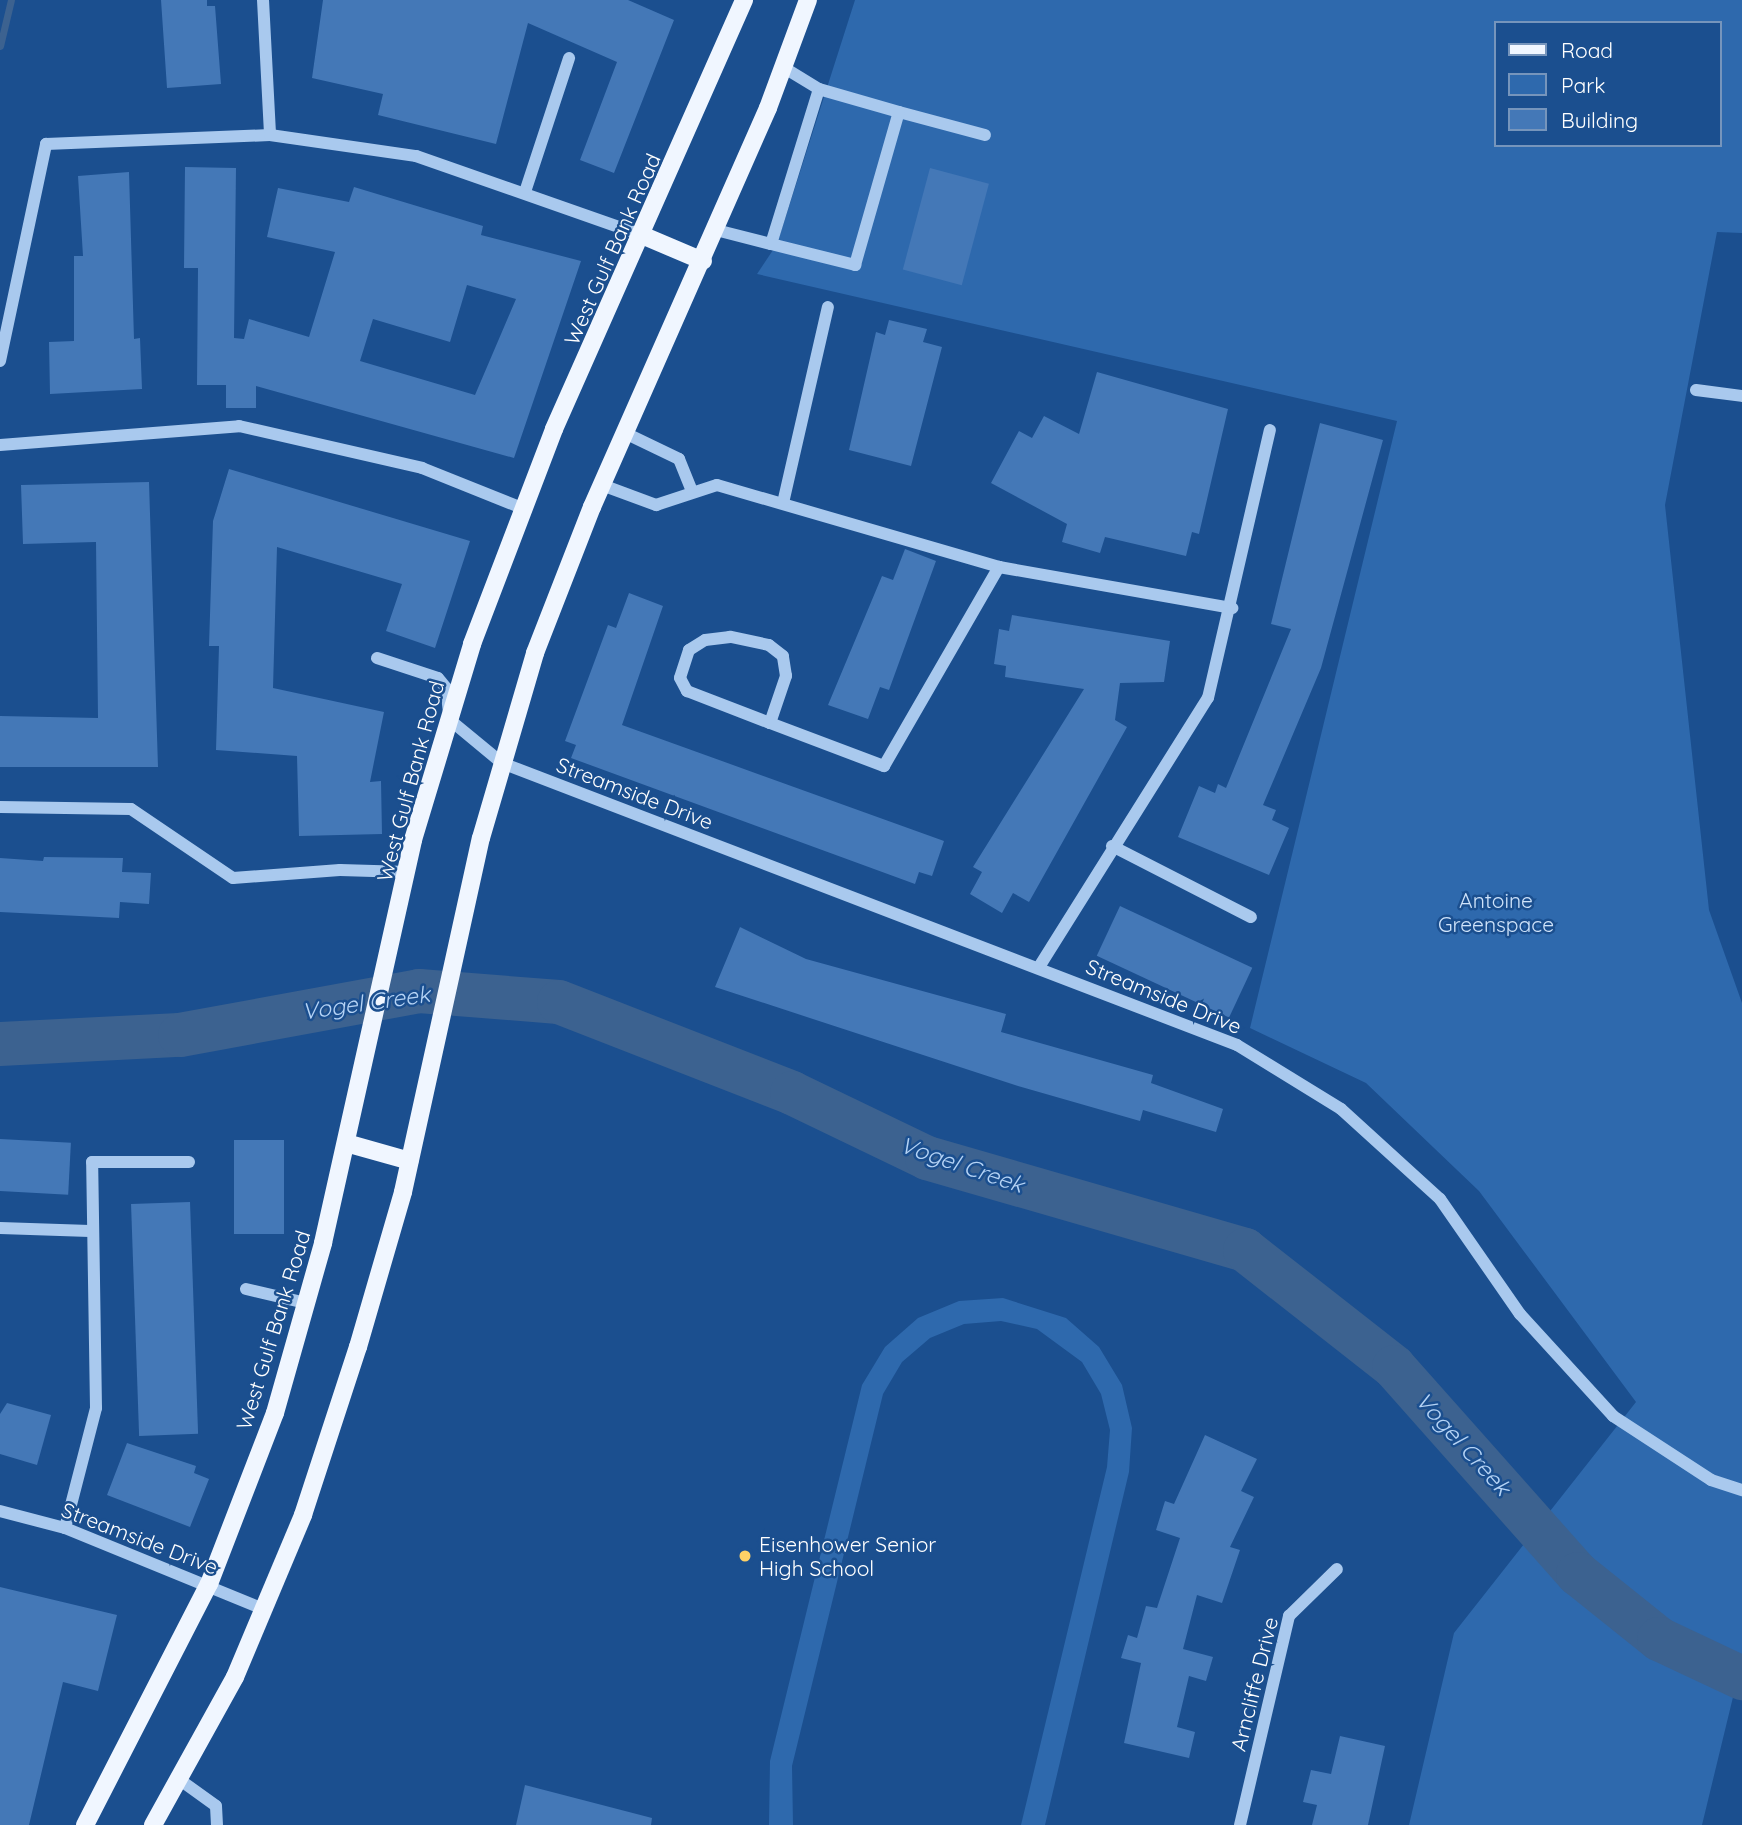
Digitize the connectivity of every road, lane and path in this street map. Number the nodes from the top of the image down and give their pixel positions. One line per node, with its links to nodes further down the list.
1 (263, 0): 8 (street)
2 (744, 0): 12 (main road, West Gulf Bank Road)
3 (808, 0): 5 (main road)
4 (569, 58): 10 (street)
5 (783, 67): 6 (street); 11 (main road)
6 (819, 89): 7 (street); 13 (street)
7 (899, 112): 9 (street); 13 (street)
8 (270, 135): 10 (street); 16 (street)
9 (985, 135)
10 (525, 192): 12 (street)
11 (716, 230): 13 (street); 14 (main road)
12 (644, 236): 14 (main road); 25 (main road, West Gulf Bank Road)
13 (771, 244)
14 (703, 261): 20 (main road)
15 (828, 307): 24 (street)
16 (0, 361)
17 (1696, 390): 18 (street)
18 (1742, 396)
19 (1270, 430): 27 (street)
20 (625, 433): 22 (main road); 23 (street)
21 (0, 445): 25 (street)
22 (602, 485): 23 (street); 31 (main road)
23 (692, 491): 24 (street)
24 (783, 503): 26 (street)
25 (522, 508): 29 (main road, West Gulf Bank Road)
26 (999, 567): 27 (street); 30 (street)
27 (1233, 608): 33 (street)
28 (377, 658): 29 (street)
29 (450, 720): 31 (street, Streamside Drive); 34 (main road, West Gulf Bank Road)
30 (770, 723): 30 (street)
31 (502, 762): 36 (street, Streamside Drive); 38 (main road)
32 (0, 807): 34 (street)
33 (1112, 846): 35 (street); 36 (street)
34 (407, 872): 37 (main road, West Gulf Bank Road)
35 (1251, 917)
36 (1039, 967): 44 (street, Streamside Drive)
37 (346, 1143): 38 (main road); 43 (main road, West Gulf Bank Road)
38 (410, 1161): 49 (main road)
39 (189, 1163): 41 (street)
40 (0, 1228): 41 (street)
41 (90, 1231): 46 (street)
42 (246, 1289): 43 (street)
43 (306, 1303): 48 (main road, West Gulf Bank Road)
44 (1742, 1490)
45 (0, 1511): 46 (street, Streamside Drive)
46 (65, 1528): 48 (street, Streamside Drive)
47 (1337, 1569): 54 (street, Arncliffe Drive)
48 (209, 1584): 49 (street, Streamside Drive); 51 (main road, West Gulf Bank Road)
49 (263, 1609): 50 (main road)
50 (180, 1780): 52 (main road); 53 (street)
51 (85, 1825)
52 (153, 1825)
53 (218, 1825)
54 (1240, 1825)

